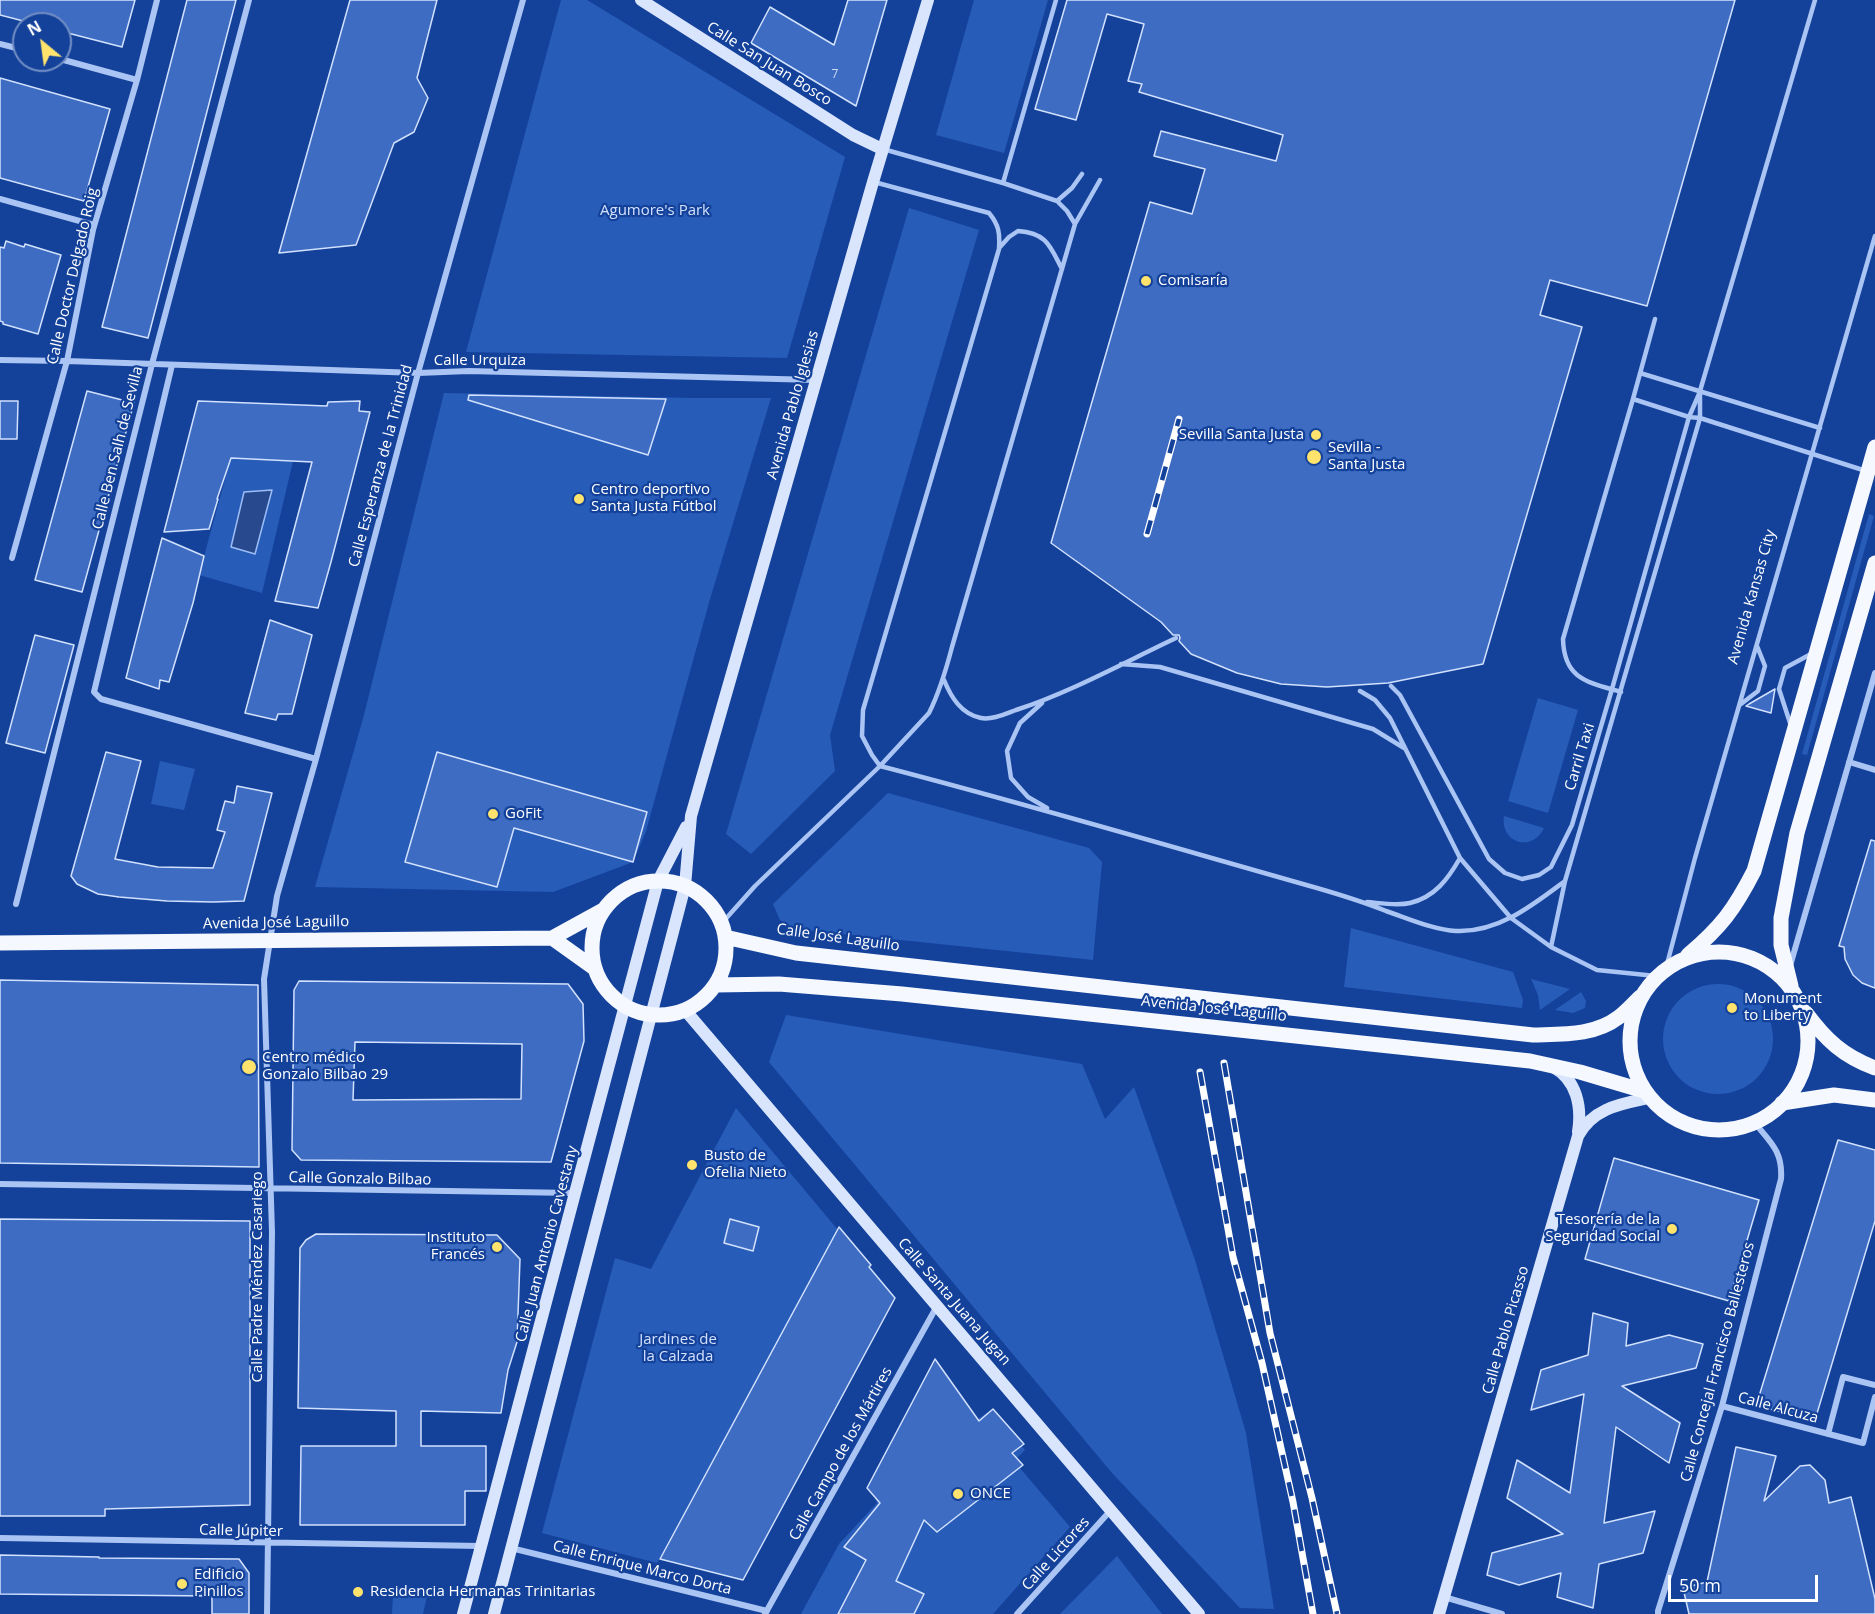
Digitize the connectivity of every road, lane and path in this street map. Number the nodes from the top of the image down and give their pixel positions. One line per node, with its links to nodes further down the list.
1 (157, 0): 9 (street, Calle Doctor Delgado Roig)
2 (249, 0): 25 (street, Calle Ben Salh de Sevilla)
3 (523, 0): 27 (street, Calle Esperanza de la Trinidad)
4 (641, 0): 10 (main road, Calle San Juan Bosco)
5 (928, 0): 10 (main road, Avenida Pablo Iglesias)
6 (1056, 0): 14 (lane)
7 (1815, 0): 30 (lane)
8 (72, 62): 9 (street)
9 (137, 80): 18 (street, Calle Doctor Delgado Roig)
10 (882, 149): 13 (main road, Avenida Pablo Iglesias); 14 (lane)
11 (1082, 174): 16 (lane)
12 (1100, 180): 17 (lane)
13 (873, 182): 20 (lane); 29 (main road, Avenida Pablo Iglesias)
14 (1003, 183): 16 (lane)
15 (0, 199): 18 (street)
16 (1057, 201): 17 (lane)
17 (1075, 224): 21 (lane)
18 (94, 225): 24 (street, Calle Doctor Delgado Roig)
19 (1875, 236): 34 (lane, Avenida Kansas City)
20 (999, 249): 21 (lane); 56 (lane)
21 (1062, 269): 45 (lane)
22 (1655, 319): 28 (lane)
23 (0, 360): 24 (street, Calle Urquiza)
24 (66, 361): 25 (street, Calle Urquiza); 38 (street, Calle Doctor Delgado Roig)
25 (152, 364): 26 (street, Calle Urquiza); 65 (street, Calle Ben Salh de Sevilla)
26 (172, 364): 27 (street, Calle Urquiza); 54 (street)
27 (418, 373): 29 (street, Calle Urquiza); 54 (street, Calle Esperanza de la Trinidad)
28 (1640, 373): 30 (lane); 31 (lane)
29 (816, 380): 59 (main road, Avenida Pablo Iglesias)
30 (1700, 391): 32 (lane, Carril Taxi); 33 (lane); 34 (lane)
31 (1633, 399): 32 (lane); 47 (lane)
32 (1689, 417): 33 (lane); 47 (lane, Carril Taxi)
33 (1700, 418): 36 (lane); 49 (lane)
34 (1820, 428): 36 (lane, Avenida Kansas City)
35 (1875, 447): 37 (main road)
36 (1812, 455): 37 (lane); 41 (lane, Avenida Kansas City)
37 (1871, 471): 42 (main road)
38 (12, 558)
39 (1875, 562): 77 (main road)
40 (1176, 638): 43 (lane)
41 (1757, 646): 51 (lane, Avenida Kansas City); 51 (lane)
42 (1816, 651): 52 (main road); 52 (lane)
43 (1121, 664): 50 (lane); 53 (lane)
44 (1875, 673): 55 (street)
45 (944, 680): 50 (lane); 56 (lane)
46 (1391, 686): 47 (lane, Carril Taxi)
47 (1612, 689): 49 (lane)
48 (1360, 690): 53 (lane)
49 (1620, 692): 62 (lane)
50 (1044, 701): 58 (lane)
51 (1740, 705): 76 (lane, Avenida Kansas City)
52 (1793, 732): 73 (main road)
53 (1406, 749): 60 (lane)
54 (316, 759): 70 (street, Calle Esperanza de la Trinidad)
55 (1850, 762): 57 (street); 77 (street)
56 (880, 766): 58 (lane); 68 (lane)
57 (1875, 770)
58 (1053, 812): 64 (lane)
59 (689, 820): 61 (main road, Calle Juan Antonio Cavestany); 63 (main road)
60 (1460, 858): 64 (lane); 67 (lane)
61 (658, 881): 63 (main road); 66 (main road); 81 (main road, Calle Juan Antonio Cavestany)
62 (1565, 881): 67 (lane); 72 (lane)
63 (685, 886): 68 (main road); 83 (main road)
64 (1362, 902): 67 (lane)
65 (16, 904)
66 (603, 910): 69 (main road); 75 (main road)
67 (1511, 918): 72 (lane)
68 (723, 930): 74 (main road, Calle José Laguillo); 78 (main road)
69 (552, 938): 70 (main road, Avenida José Laguillo); 75 (main road)
70 (270, 941): 71 (main road, Avenida José Laguillo); 92 (street, Calle Padre Méndez Casariego)
71 (0, 943)
72 (1551, 947): 76 (lane)
73 (1685, 957): 76 (main road); 77 (main road)
74 (911, 966): 79 (main road, Avenida José Laguillo)
75 (594, 968): 81 (main road)
76 (1661, 972): 79 (main road)
77 (1790, 982): 80 (main road)
78 (715, 985): 82 (main road); 84 (main road, Avenida José Laguillo)
79 (1640, 997): 86 (main road)
80 (1802, 1006): 85 (main road); 88 (main road)
81 (626, 1007): 83 (main road); 93 (main road, Calle Juan Antonio Cavestany)
82 (686, 1010): 83 (main road); 94 (main road, Calle Santa Juana Jugan)
83 (651, 1015): 103 (main road)
84 (1552, 1066): 86 (main road); 90 (main road)
85 (1875, 1068)
86 (1647, 1095): 89 (main road); 90 (main road, Calle Pablo Picasso)
87 (1875, 1100): 88 (main road)
88 (1782, 1103): 89 (main road)
89 (1754, 1122): 97 (street, Calle Concejal Francisco Ballesteros)
90 (1578, 1136): 104 (main road, Calle Pablo Picasso)
91 (0, 1184): 92 (street, Calle Gonzalo Bilbao)
92 (270, 1189): 93 (street, Calle Gonzalo Bilbao); 101 (street, Calle Padre Méndez Casariego)
93 (575, 1193): 102 (main road, Calle Juan Antonio Cavestany)
94 (937, 1305): 99 (main road, Calle Santa Juana Jugan); 105 (street, Calle Campo de los Mártires)
95 (1875, 1385): 98 (street, Calle Alcuza)
96 (1875, 1397): 98 (street, Calle Alcuza)
97 (1722, 1406): 98 (street, Calle Alcuza); 113 (street, Calle Concejal Francisco Ballesteros)
98 (1828, 1434)
99 (1112, 1510): 109 (street, Calle Lictores); 110 (main road, Calle Santa Juana Jugan)
100 (0, 1538): 101 (street, Calle Júpiter)
101 (268, 1544): 102 (street, Calle Júpiter); 106 (street, Calle Padre Méndez Casariego)
102 (481, 1546): 107 (main road, Calle Juan Antonio Cavestany)
103 (511, 1548): 105 (street, Calle Enrique Marco Dorta); 108 (main road)
104 (1444, 1597): 111 (main road, Calle Pablo Picasso); 112 (street)
105 (766, 1613)
106 (267, 1614)
107 (463, 1614)
108 (494, 1614)
109 (1017, 1614)
110 (1199, 1614)
111 (1438, 1614)
112 (1502, 1614)
113 (1658, 1614)

